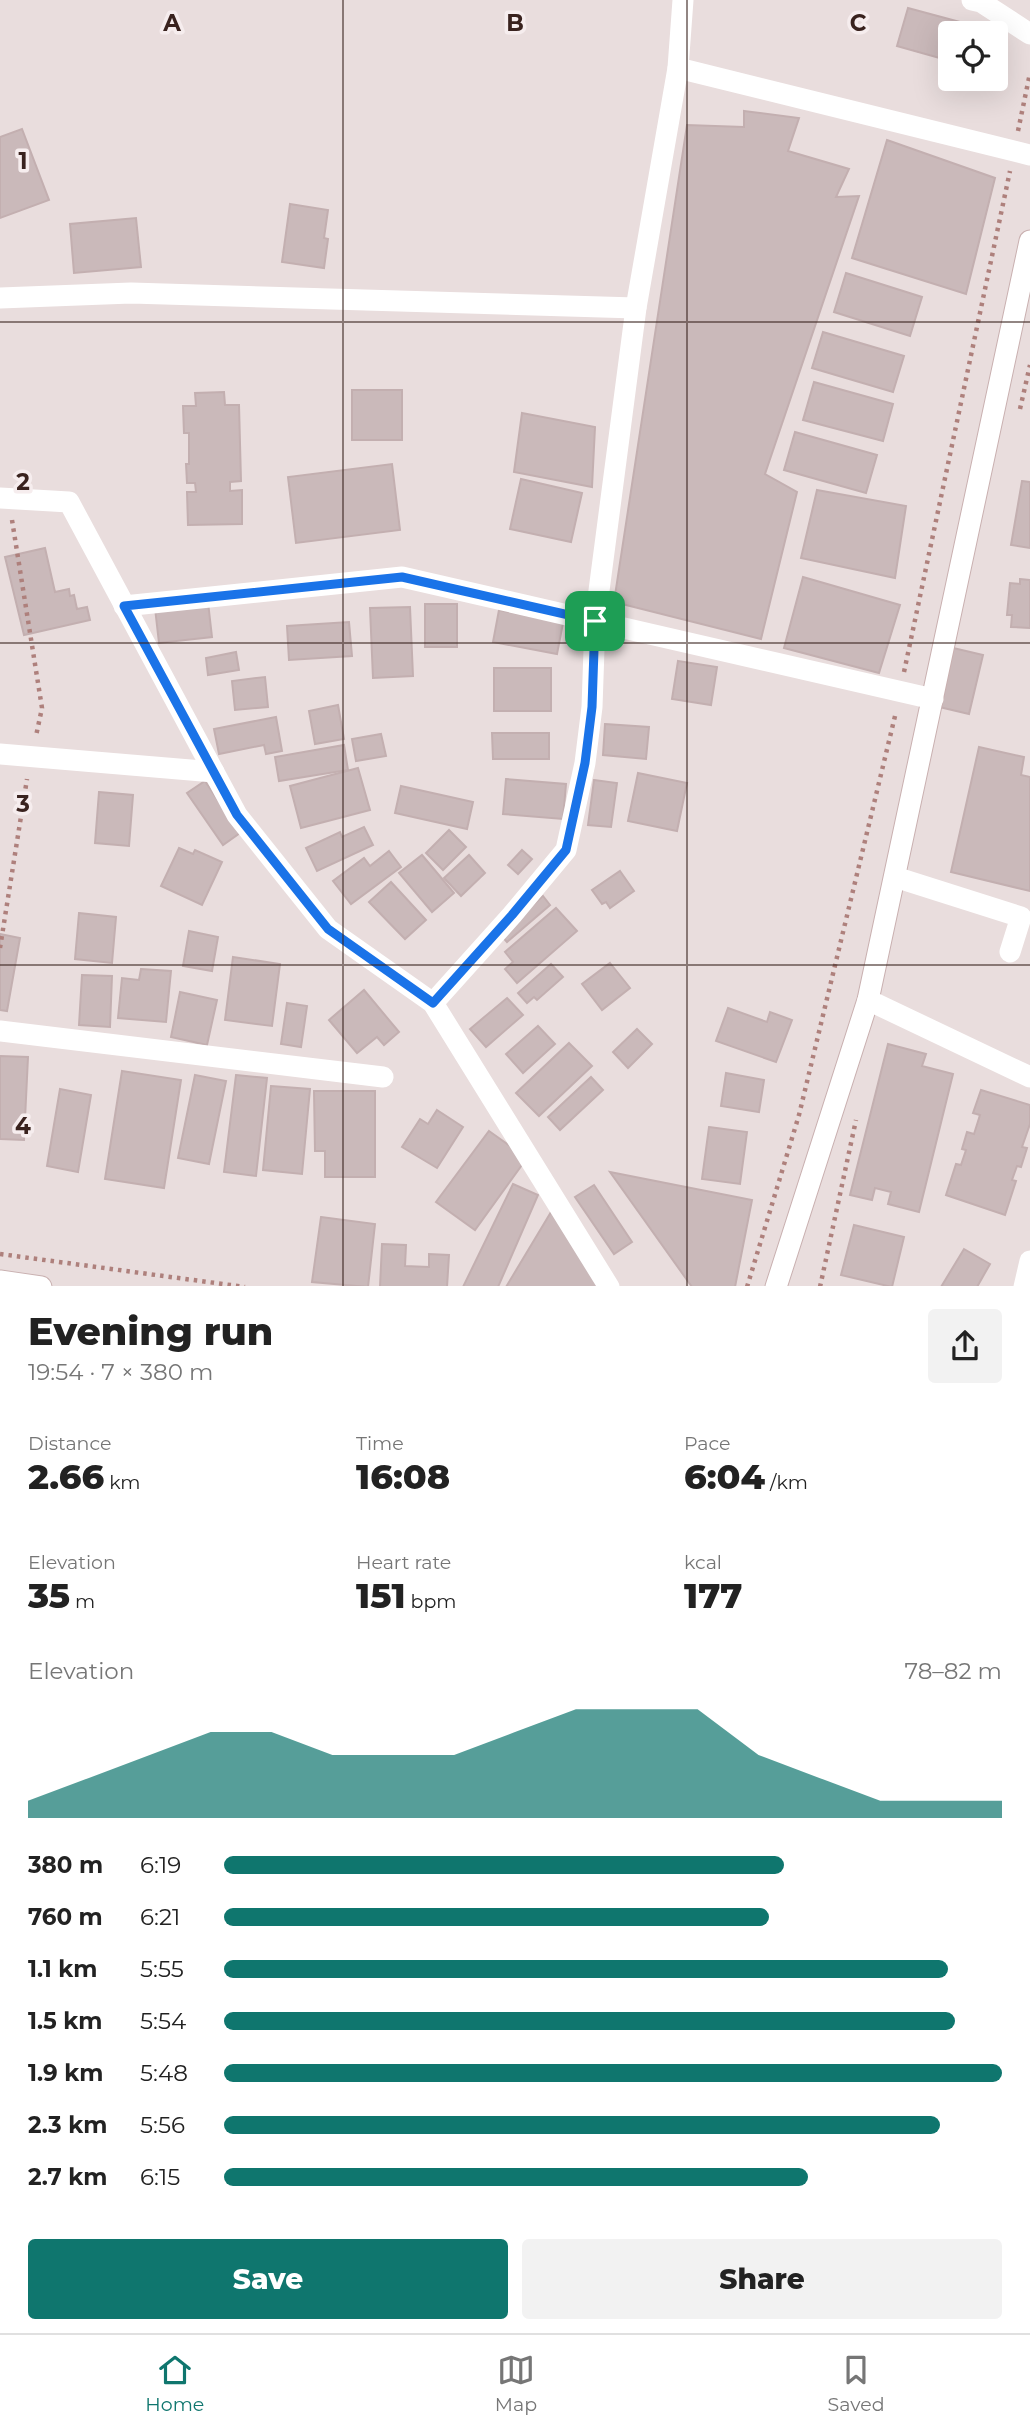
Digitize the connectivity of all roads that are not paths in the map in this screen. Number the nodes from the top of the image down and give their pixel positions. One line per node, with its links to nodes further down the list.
1 (683, 0): 4 (street)
2 (972, 0): 3 (street)
3 (1030, 34)
4 (678, 68): 5 (street); 8 (street)
5 (1030, 155)
6 (1030, 241): 12 (street)
7 (0, 298): 8 (street)
8 (636, 308): 11 (street)
9 (4, 498): 10 (street)
10 (124, 606): 11 (street); 14 (street)
11 (595, 621): 12 (street); 18 (street)
12 (933, 699): 15 (street)
13 (0, 754): 14 (street)
14 (214, 772): 18 (street)
15 (895, 877): 16 (street); 17 (street)
16 (1010, 952)
17 (868, 1000): 21 (street); 26 (street)
18 (433, 1003): 25 (street)
19 (0, 1031): 20 (street)
20 (383, 1077)
21 (1030, 1077)
22 (1030, 1261): 27 (street)
23 (0, 1281): 24 (street)
24 (41, 1286)
25 (609, 1286)
26 (776, 1286)
27 (1024, 1286)

